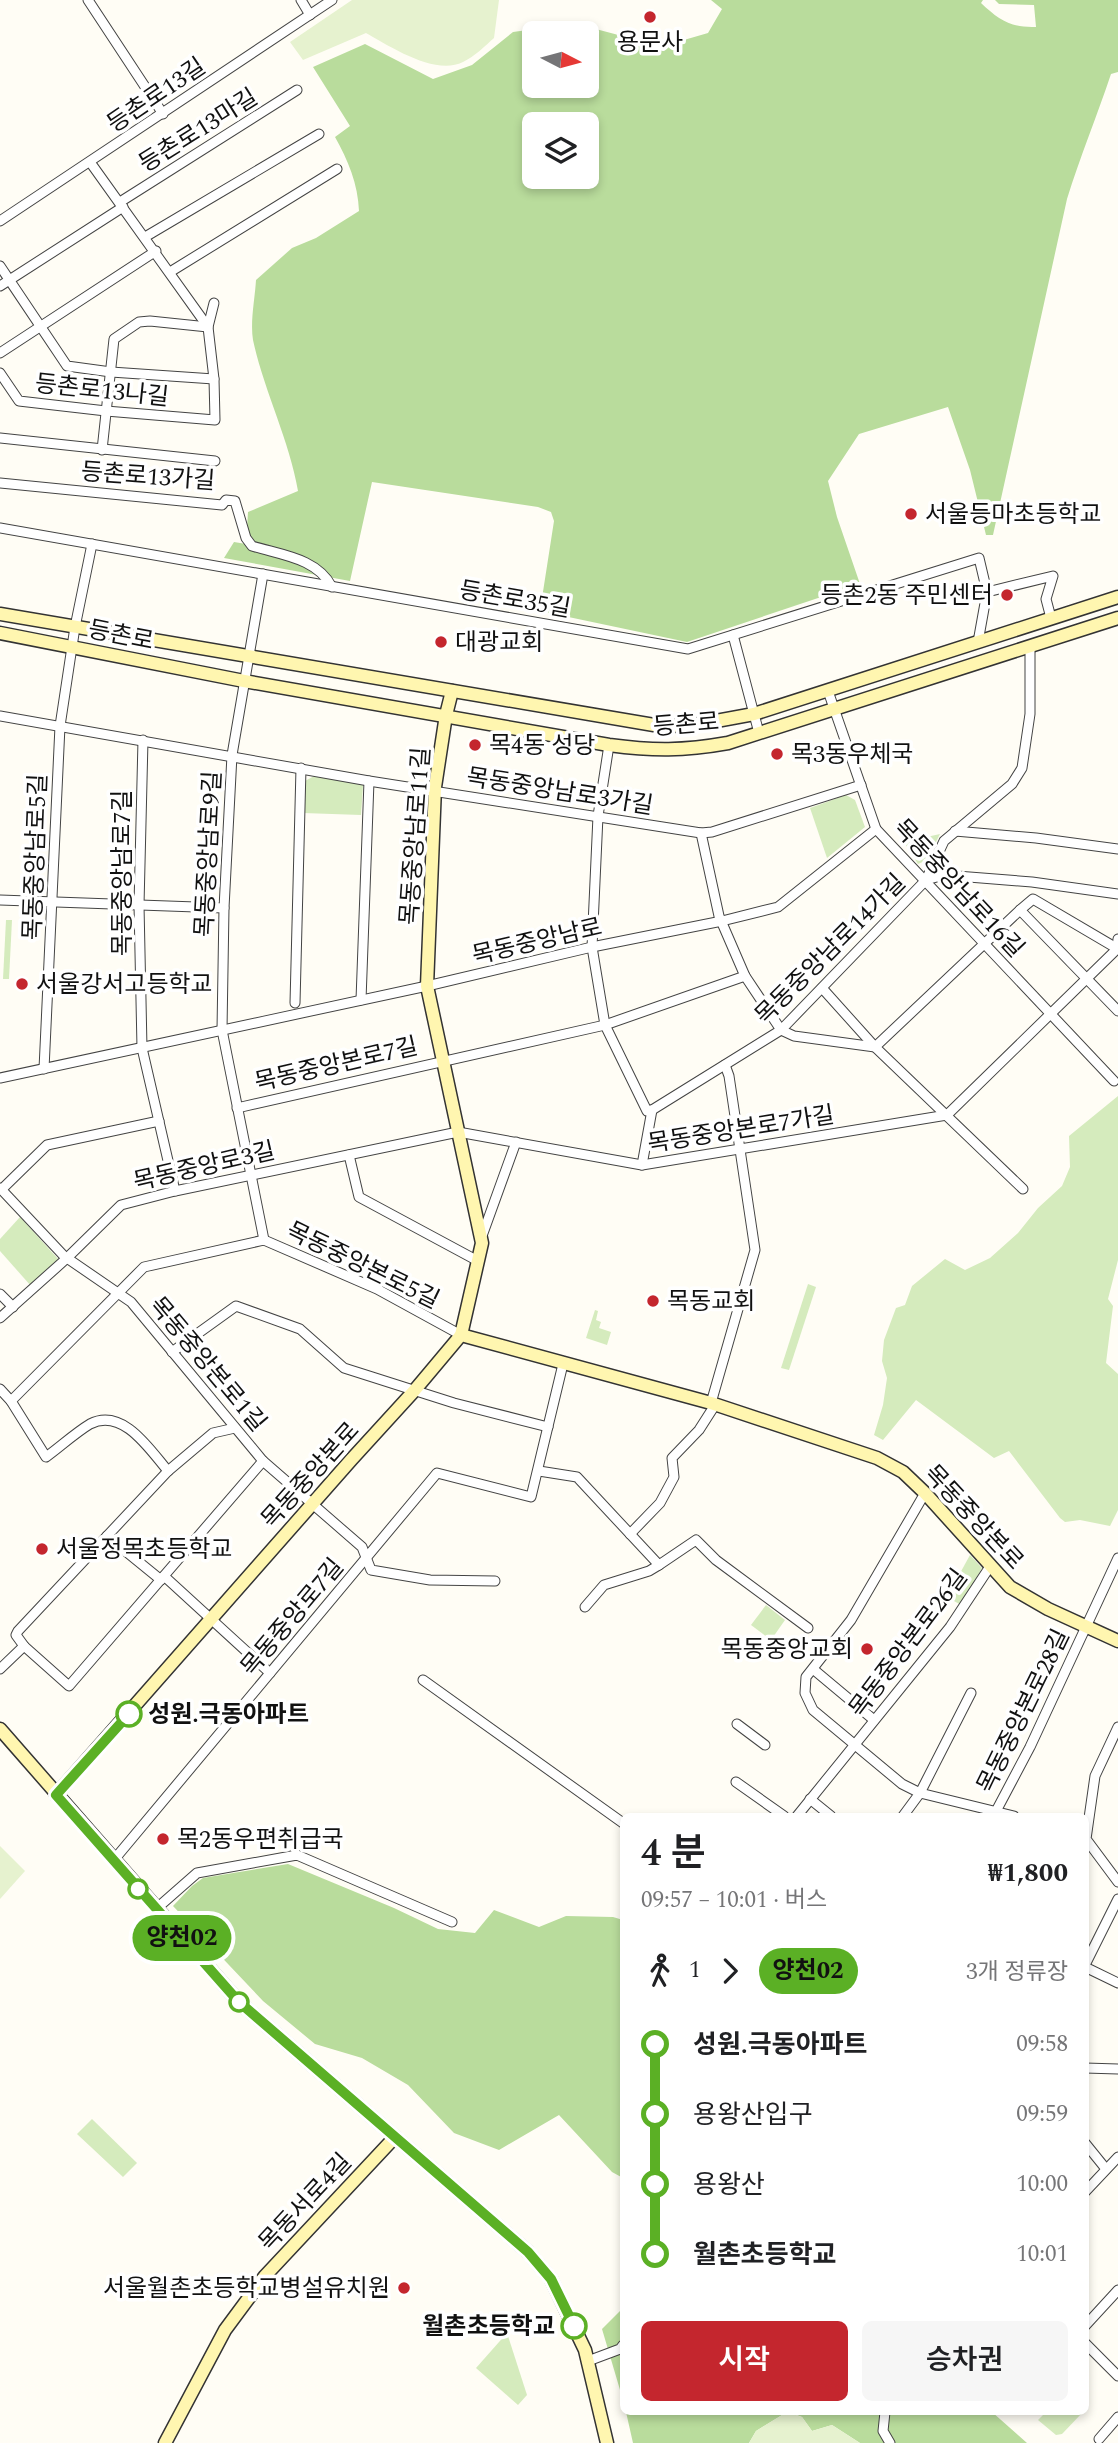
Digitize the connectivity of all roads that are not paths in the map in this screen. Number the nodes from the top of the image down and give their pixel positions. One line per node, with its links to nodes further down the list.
1 (88, 0): 6 (street)
2 (301, 0): 4 (street)
3 (332, 0): 4 (street, 등촌로13길)
4 (310, 15): 6 (street, 등촌로13길)
5 (297, 90): 10 (street, 등촌로13마길)
6 (163, 114): 8 (street, 등촌로13길)
7 (319, 134): 12 (street)
8 (90, 162): 10 (street); 11 (street, 등촌로13길)
9 (337, 169): 15 (street)
10 (121, 204): 12 (street); 16 (street)
11 (0, 221)
12 (145, 237): 13 (street)
13 (156, 251): 15 (street); 19 (street, 등촌로13나길)
14 (0, 267): 16 (street)
15 (170, 272): 20 (street)
16 (9, 280): 17 (street); 19 (street)
17 (0, 286)
18 (214, 303): 20 (street)
19 (41, 326): 21 (street, 등촌로13나길); 22 (street, 등촌로13나길)
20 (208, 327): 22 (street); 24 (street)
21 (0, 353)
22 (111, 372): 24 (street, 등촌로13나길); 25 (street)
23 (0, 373): 25 (street, 등촌로13나길)
24 (214, 379): 25 (street, 등촌로13나길)
25 (106, 411): 27 (street)
26 (0, 438): 27 (street, 등촌로13가길)
27 (102, 450): 28 (street, 등촌로13가길)
28 (215, 461)
29 (0, 483): 33 (street, 등촌로13가길)
30 (0, 528): 31 (street, 등촌로35길)
31 (92, 544): 32 (street, 등촌로35길); 39 (street, 등촌로)
32 (263, 575): 33 (street, 등촌로35길); 45 (street)
33 (332, 587): 41 (street, 등촌로35길)
34 (987, 592): 37 (street); 41 (street, 등촌로35길); 42 (street, 등촌로35길)
35 (1118, 597): 37 (main road, 등촌로)
36 (0, 614): 39 (main road, 등촌로)
37 (1051, 618): 42 (main road, 등촌로)
38 (1118, 618): 43 (main road, 등촌로)
39 (75, 627): 44 (street, 등촌로); 45 (main road, 등촌로)
40 (0, 633): 44 (main road, 등촌로)
41 (733, 635): 50 (street)
42 (978, 642): 48 (main road, 등촌로)
43 (1030, 646): 49 (main road, 등촌로); 64 (street, 목동중앙남로14가길)
44 (72, 647): 46 (main road, 등촌로); 53 (street, 목동중앙남로5길)
45 (247, 656): 46 (street); 47 (main road, 등촌로)
46 (244, 681): 51 (main road, 등촌로); 57 (street, 목동중앙남로9길)
47 (452, 691): 50 (main road, 등촌로); 51 (main road, 목동중앙남로11길)
48 (828, 691): 49 (street, 목동중앙남로16길); 50 (main road, 등촌로)
49 (835, 709): 54 (main road, 등촌로); 60 (street, 목동중앙남로16길)
50 (754, 714): 54 (street)
51 (446, 715): 56 (main road, 등촌로); 61 (main road, 목동중앙남로11길)
52 (0, 716): 53 (street, 목동중앙남로3가길)
53 (60, 726): 55 (street, 목동중앙남로3가길); 70 (street, 목동중앙남로5길)
54 (759, 733): 56 (main road, 등촌로)
55 (143, 740): 57 (street, 목동중앙남로3가길); 71 (street, 목동중앙남로7길)
56 (609, 745): 62 (street)
57 (232, 755): 58 (street, 목동중앙남로3가길); 72 (street, 목동중앙남로9길)
58 (301, 768): 59 (street, 목동중앙남로3가길); 83 (street)
59 (369, 781): 61 (street, 목동중앙남로3가길); 82 (street)
60 (861, 785): 63 (street, 목동중앙남로16길); 65 (street, 목동중앙남로3가길)
61 (435, 791): 62 (street, 목동중앙남로3가길); 80 (main road, 목동중앙남로11길)
62 (598, 816): 65 (street, 목동중앙남로3가길); 77 (street)
63 (876, 829): 67 (street, 목동중앙남로16길); 74 (street, 목동중앙남로)
64 (955, 831): 66 (street); 67 (street, 목동중앙남로14가길)
65 (701, 833): 74 (street)
66 (1118, 849)
67 (926, 880): 68 (street); 75 (street, 목동중앙남로16길); 81 (street, 목동중앙남로14가길)
68 (1118, 894)
69 (0, 900): 70 (street)
70 (53, 902): 71 (street); 93 (street, 목동중앙남로5길)
71 (139, 905): 72 (street); 90 (street, 목동중앙남로7길)
72 (224, 908): 87 (street, 목동중앙남로9길)
73 (1020, 910): 75 (street); 76 (street); 79 (street)
74 (722, 921): 77 (street, 목동중앙남로); 78 (street)
75 (985, 945): 85 (street, 목동중앙남로16길); 89 (street)
76 (1118, 946): 79 (street)
77 (592, 947): 80 (street, 목동중앙남로); 86 (street)
78 (745, 976): 86 (street, 목동중앙본로7길); 88 (street)
79 (1086, 979): 84 (street); 85 (street)
80 (427, 986): 82 (street, 목동중앙남로); 91 (main road, 목동중앙본로7길)
81 (822, 988): 88 (street, 목동중앙남로14가길); 89 (street)
82 (361, 1000): 87 (street, 목동중앙남로)
83 (295, 1003)
84 (1118, 1011)
85 (1051, 1013): 95 (street, 목동중앙남로16길); 98 (street)
86 (605, 1026): 91 (street, 목동중앙본로7길); 97 (street)
87 (222, 1030): 90 (street, 목동중앙남로); 96 (street, 목동중앙남로9길)
88 (781, 1030): 89 (street); 92 (street, 목동중앙남로14가길)
89 (875, 1047): 98 (street)
90 (142, 1048): 93 (street, 목동중앙남로); 99 (street)
91 (443, 1060): 96 (street, 목동중앙본로7길); 100 (main road, 목동중앙본로7길)
92 (725, 1065): 97 (street, 목동중앙남로14가길); 102 (street)
93 (44, 1069): 94 (street, 목동중앙남로)
94 (0, 1078)
95 (1114, 1081)
96 (237, 1108): 105 (street, 목동중앙남로9길)
97 (652, 1111): 104 (street)
98 (947, 1115): 102 (street, 목동중앙본로7가길); 107 (street)
99 (159, 1121): 106 (street); 108 (street)
100 (458, 1132): 101 (street, 목동중앙본로7가길); 103 (street, 목동중앙로3길); 109 (main road, 목동중앙본로7길)
101 (516, 1142): 104 (street, 목동중앙본로7가길); 109 (street, 목동중앙본로7길)
102 (740, 1149): 104 (street, 목동중앙본로7가길); 123 (street)
103 (349, 1155): 105 (street, 목동중앙로3길); 112 (street)
104 (642, 1165)
105 (251, 1175): 108 (street, 목동중앙로3길); 110 (street, 목동중앙남로9길)
106 (1, 1189): 111 (street, 목동중앙본로1길)
107 (1023, 1189)
108 (175, 1191): 111 (street, 목동중앙로3길)
109 (481, 1238): 112 (main road, 목동중앙본로7길)
110 (264, 1240): 113 (street, 목동중앙본로5길); 117 (street, 목동중앙본로5길)
111 (67, 1258): 113 (street, 목동중앙본로1길); 115 (street, 목동중앙로3길)
112 (478, 1261): 117 (main road, 목동중앙본로7길)
113 (120, 1293): 118 (street, 목동중앙본로1길); 122 (street, 목동중앙본로5길)
114 (0, 1294): 115 (street)
115 (13, 1307): 116 (street, 목동중앙로3길)
116 (0, 1318)
117 (461, 1335): 119 (main road, 목동중앙본로); 121 (main road, 목동중앙본로)
118 (172, 1352): 121 (street); 125 (street, 목동중앙본로1길)
119 (562, 1364): 123 (main road, 목동중앙본로); 124 (street)
120 (0, 1389): 122 (street)
121 (414, 1391): 124 (street); 130 (main road, 목동중앙본로)
122 (11, 1401): 127 (street)
123 (713, 1404): 129 (main road, 목동중앙본로); 131 (street)
124 (548, 1427): 128 (street)
125 (234, 1428): 126 (street, 목동중앙본로1길); 127 (street)
126 (263, 1461): 130 (street, 목동중앙본로1길); 137 (street)
127 (168, 1471): 132 (street)
128 (539, 1471): 131 (street); 134 (street, 목동중앙로7길)
129 (925, 1493): 136 (main road, 목동중앙본로); 146 (street)
130 (312, 1504): 134 (street, 목동중앙본로1길); 140 (main road, 목동중앙본로)
131 (630, 1534): 135 (street)
132 (107, 1536): 137 (street); 144 (street)
133 (1118, 1558): 141 (street, 목동중앙본로28길)
134 (365, 1559): 138 (street); 147 (street, 목동중앙로7길)
135 (659, 1565): 139 (street); 142 (street)
136 (991, 1565): 141 (main road, 목동중앙본로); 150 (street, 목동중앙본로26길)
137 (162, 1578): 140 (street); 144 (street)
138 (495, 1581)
139 (586, 1607)
140 (211, 1619): 147 (street); 158 (main road, 목동중앙본로)
141 (1085, 1626): 143 (main road, 목동중앙본로); 165 (street, 목동중앙본로28길)
142 (808, 1628)
143 (1118, 1641)
144 (24, 1646): 145 (street)
145 (0, 1669)
146 (813, 1670): 150 (street); 154 (street)
147 (270, 1673): 169 (street, 목동중앙로7길)
148 (423, 1680): 167 (street)
149 (971, 1693): 157 (street)
150 (874, 1720): 154 (street, 목동중앙본로26길)
151 (737, 1724): 155 (street)
152 (1118, 1727): 166 (street)
153 (0, 1729): 158 (main road)
154 (854, 1744): 157 (street, 목동중앙본로26길); 159 (street, 목동중앙본로26길)
155 (765, 1745)
156 (736, 1782): 160 (street)
157 (920, 1793): 163 (street); 164 (street, 목동중앙본로28길)
158 (56, 1795): 169 (main road)
159 (810, 1799): 161 (street, 목동중앙본로26길); 162 (street)
160 (780, 1813)
161 (799, 1813)
162 (827, 1813)
163 (905, 1813)
164 (991, 1813)
165 (996, 1813)
166 (1089, 1814)
167 (620, 1821)
168 (1089, 1844): 170 (street)
169 (113, 1861): 172 (main road)
170 (1118, 1882)
171 (1118, 1899): 174 (street)
172 (156, 1909): 173 (street); 179 (main road)
173 (452, 1922)
174 (1089, 1958)
175 (1089, 1968): 176 (street)
176 (1118, 1983)
177 (1089, 2068): 178 (street)
178 (1118, 2069)
179 (395, 2137): 188 (main road); 193 (main road, 목동서로4길)
180 (1089, 2148): 182 (street)
181 (1118, 2157): 182 (street)
182 (1106, 2169): 183 (street)
183 (1089, 2188)
184 (1118, 2290): 185 (street)
185 (1089, 2322)
186 (1089, 2347): 189 (street)
187 (620, 2349): 188 (street)
188 (588, 2361): 194 (main road)
189 (1118, 2376)
190 (885, 2415): 195 (street)
191 (1118, 2417): 192 (street)
192 (1099, 2439)
193 (165, 2443)
194 (607, 2443)
195 (890, 2443)

